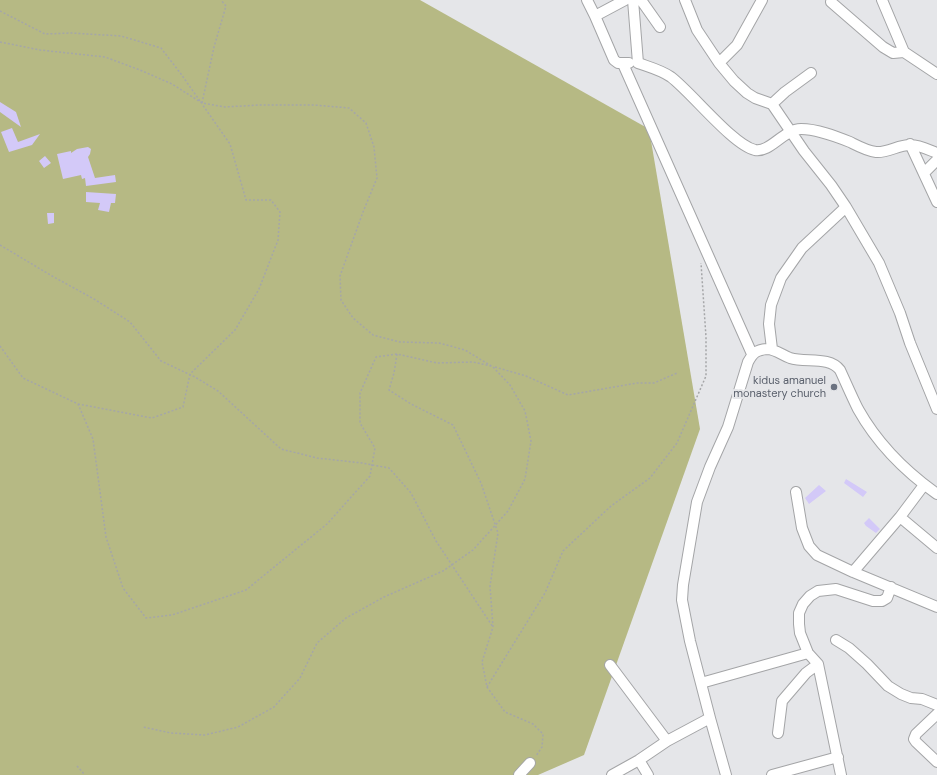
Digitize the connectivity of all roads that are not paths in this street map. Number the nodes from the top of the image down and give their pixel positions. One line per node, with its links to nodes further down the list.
1 (587, 0): 10 (street)
2 (625, 0): 10 (street)
3 (633, 0): 13 (street)
4 (640, 0): 5 (street); 11 (street)
5 (650, 0)
6 (684, 0): 14 (street)
7 (762, 0): 14 (street)
8 (882, 0): 12 (street)
9 (831, 2): 12 (street)
10 (595, 16): 15 (street)
11 (660, 27)
12 (904, 52): 17 (street)
13 (638, 62): 15 (street); 19 (street)
14 (719, 63): 18 (street)
15 (623, 64): 26 (street)
16 (811, 72): 18 (street)
17 (937, 74)
18 (772, 104): 19 (street)
19 (791, 130): 20 (street); 25 (street)
20 (910, 144): 21 (street); 23 (street)
21 (937, 152)
22 (937, 160): 23 (street)
23 (924, 173): 24 (street)
24 (937, 202)
25 (846, 207): 26 (street); 27 (street)
26 (763, 351): 29 (street); 41 (street)
27 (933, 388): 28 (street)
28 (937, 409)
29 (924, 485): 31 (street); 32 (street)
30 (796, 492): 34 (street)
31 (937, 494)
32 (900, 517): 33 (street); 34 (street)
33 (937, 548)
34 (853, 572): 35 (street)
35 (891, 587): 36 (street); 38 (street)
36 (937, 607)
37 (836, 640): 42 (street)
38 (808, 653): 39 (street); 41 (street)
39 (818, 664): 45 (street); 47 (street)
40 (610, 665): 46 (street)
41 (701, 682): 44 (street)
42 (937, 705)
43 (937, 714): 49 (street)
44 (710, 718): 46 (street); 54 (street)
45 (778, 733)
46 (667, 741): 48 (street)
47 (838, 757): 55 (street); 56 (street)
48 (639, 760): 52 (street); 53 (street)
49 (937, 762)
50 (530, 763): 51 (street)
51 (519, 775)
52 (612, 775)
53 (648, 775)
54 (726, 775)
55 (772, 775)
56 (841, 775)

